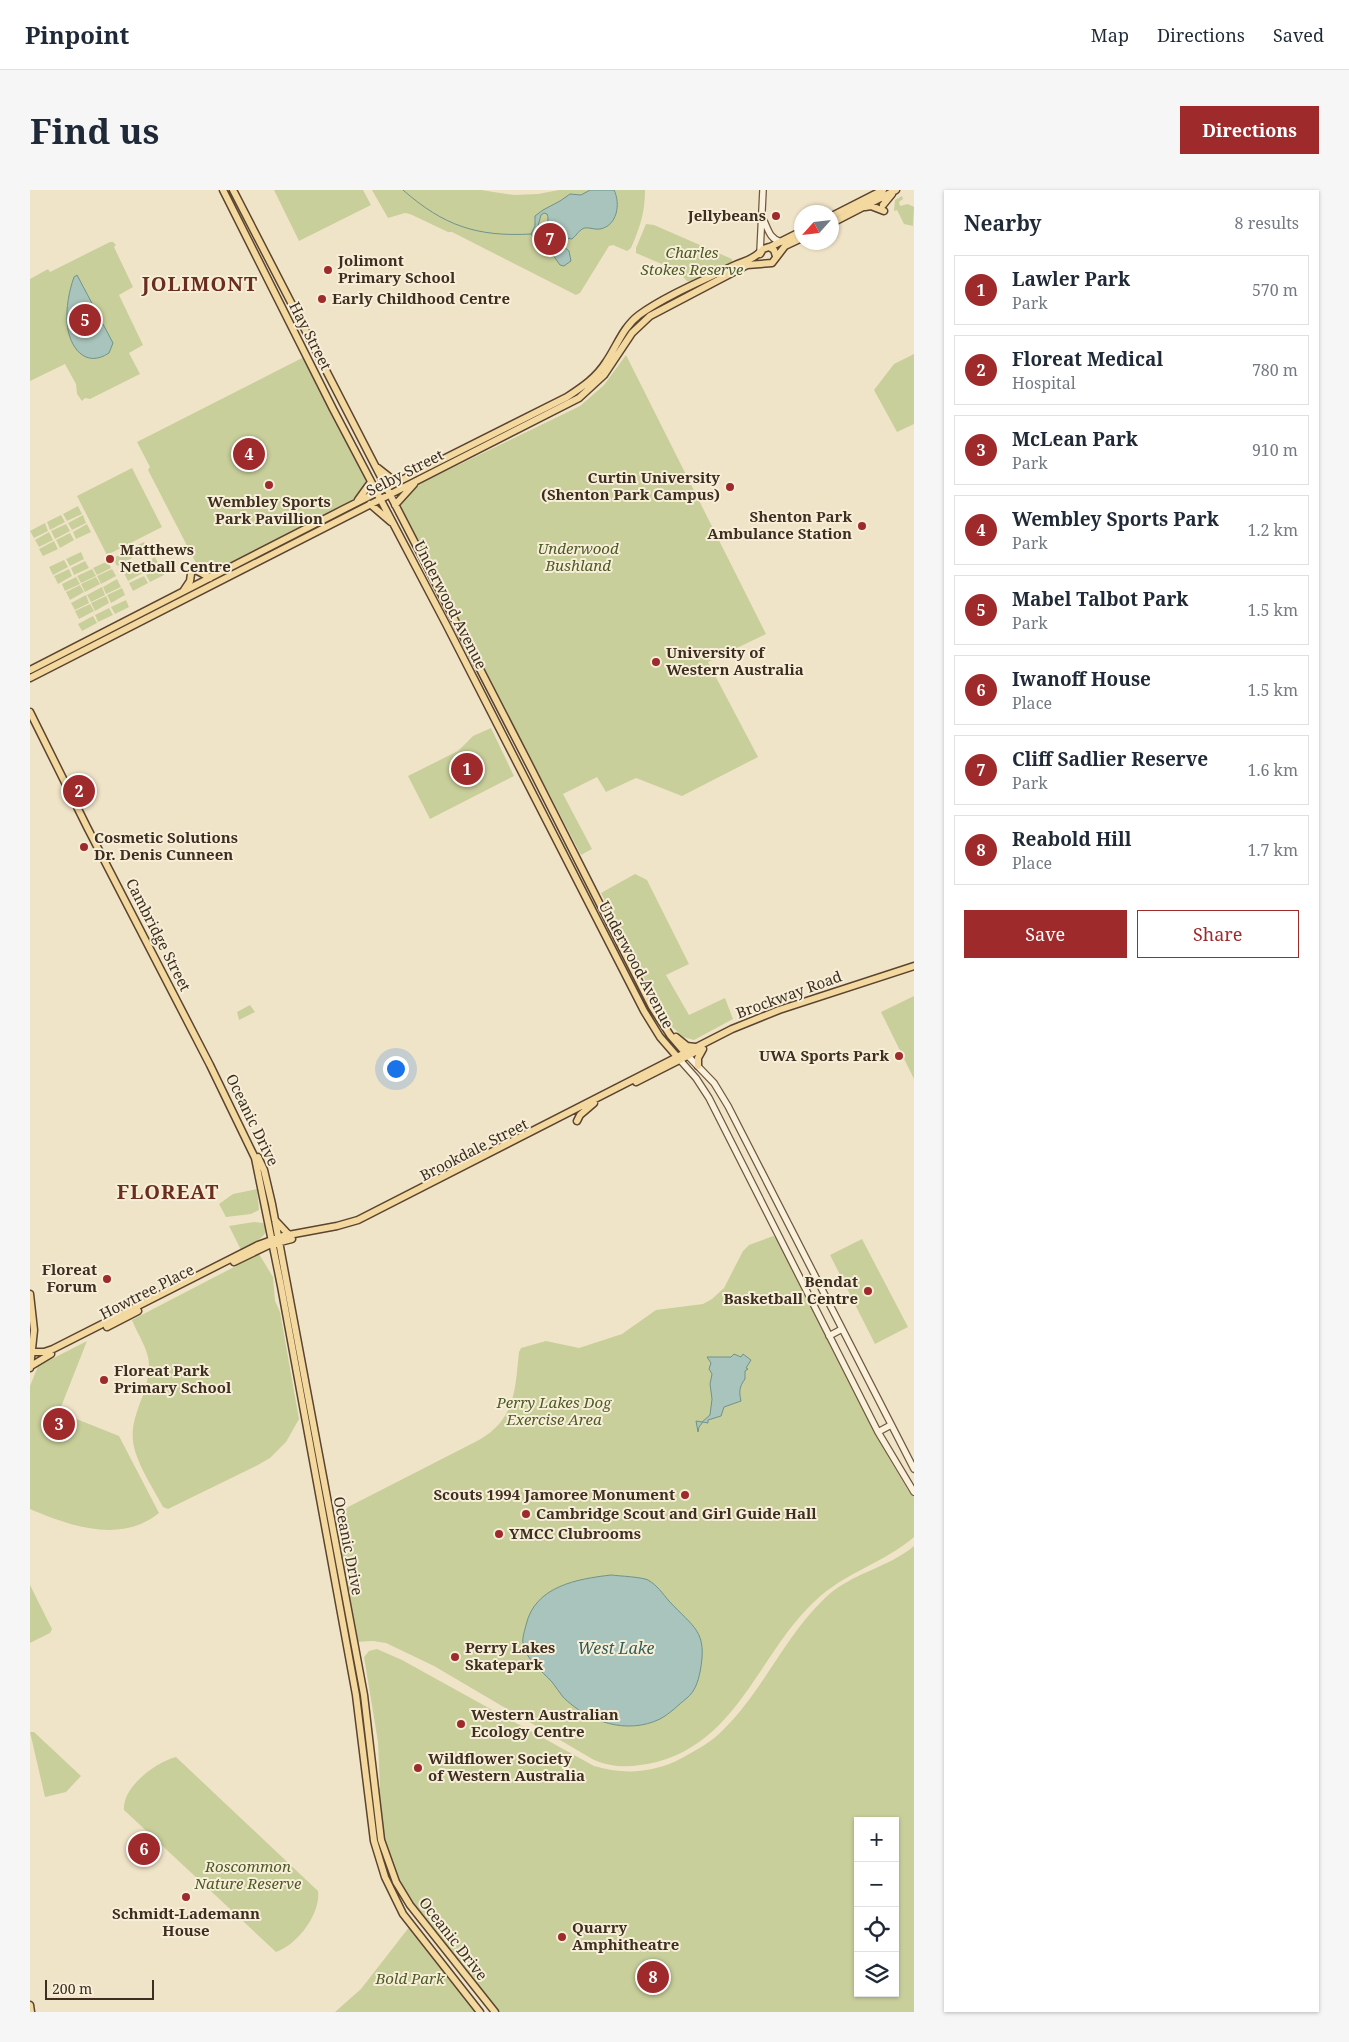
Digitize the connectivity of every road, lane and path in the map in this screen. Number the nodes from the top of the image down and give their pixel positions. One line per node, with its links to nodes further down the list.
1 (222, 190): 11 (main road, Hay Street)
2 (233, 190): 9 (main road, Hay Street)
3 (763, 190): 8 (main road)
4 (883, 190): 7 (main road)
5 (897, 190): 6 (main road); 6 (main road)
6 (864, 207): 10 (main road)
7 (839, 212)
8 (762, 217): 14 (main road); 16 (main road); 17 (main road)
9 (247, 218): 11 (main road); 13 (main road, Hay Street)
10 (839, 220)
11 (245, 234): 13 (main road); 26 (main road, Hay Street)
12 (794, 235): 14 (main road)
13 (258, 240): 24 (main road, Hay Street)
14 (781, 242): 16 (main road)
15 (794, 242): 18 (main road)
16 (770, 247): 17 (main road); 18 (main road)
17 (760, 252): 19 (main road); 20 (main road, Selby Street)
18 (776, 256): 19 (main road)
19 (765, 263): 21 (main road, Selby Street)
20 (638, 316): 21 (main road); 22 (main road, Selby Street)
21 (644, 321): 22 (main road, Selby Street)
22 (515, 428): 23 (main road, Selby Street)
23 (451, 460): 25 (main road, Selby Street); 27 (main road, Selby Street)
24 (375, 465): 27 (main road); 28 (main road, Hay Street)
25 (416, 481): 28 (main road, Selby Street); 33 (main road)
26 (371, 482): 29 (main road, Hay Street); 31 (main road)
27 (397, 483): 28 (main road, Selby Street)
28 (388, 491): 29 (main road, Selby Street); 30 (main road, Selby Street); 33 (main road, Underwood Avenue)
29 (377, 492): 30 (main road, Underwood Avenue); 31 (main road, Selby Street)
30 (381, 499): 32 (main road, Selby Street); 34 (main road, Underwood Avenue)
31 (353, 504): 35 (main road, Selby Street)
32 (370, 504): 34 (main road); 38 (main road, Selby Street)
33 (395, 505): 41 (main road, Underwood Avenue)
34 (396, 526): 42 (main road, Underwood Avenue)
35 (210, 578): 36 (main road, Selby Street); 36 (main road)
36 (184, 591): 37 (main road, Selby Street)
37 (30, 670)
38 (30, 678)
39 (30, 712): 45 (main road, Cambridge Street)
40 (914, 968): 43 (main road, Brockway Road); 44 (main road, Brockway Road)
41 (670, 1035): 43 (main road); 46 (main road, Underwood Avenue)
42 (666, 1046): 47 (main road, Underwood Avenue); 49 (main road)
43 (696, 1047): 46 (main road, Brockway Road)
44 (703, 1048): 46 (main road, Brockway Road); 50 (main road)
45 (203, 1051): 48 (main road, Oceanic Drive)
46 (687, 1054): 47 (main road, Brockway Road); 50 (main road, Underwood Avenue)
47 (678, 1058): 49 (main road, Brookdale Street); 52 (main road, Brookdale Street); 53 (main road, Underwood Avenue)
48 (210, 1065): 55 (main road, Oceanic Drive); 56 (main road, Oceanic Drive)
49 (657, 1066): 57 (main road, Brookdale Street)
50 (698, 1066): 51 (main road, Underwood Avenue)
51 (724, 1099): 53 (main road); 61 (main road, Underwood Avenue)
52 (594, 1103): 54 (main road); 58 (main road, Brookdale Street)
53 (713, 1105): 63 (main road, Underwood Avenue)
54 (577, 1121)
55 (275, 1219): 57 (main road); 58 (main road, Oceanic Drive)
56 (270, 1230): 58 (main road, Oceanic Drive); 59 (main road)
57 (289, 1235): 58 (main road, Brookdale Street)
58 (275, 1241): 59 (main road, Howtree Place); 64 (main road, Howtree Place); 73 (main road, Oceanic Drive); 74 (main road, Oceanic Drive)
59 (258, 1245): 64 (main road, Howtree Place)
60 (30, 1294): 62 (main road)
61 (842, 1329): 63 (main road); 67 (main road, Underwood Avenue)
62 (34, 1330): 64 (main road); 65 (main road)
63 (829, 1336): 68 (main road, Underwood Avenue)
64 (47, 1353): 65 (main road, Howtree Place); 66 (main road)
65 (31, 1354): 66 (main road)
66 (30, 1367)
67 (891, 1425): 68 (main road); 69 (main road, Underwood Avenue)
68 (878, 1432): 70 (main road, Underwood Avenue)
69 (914, 1469)
70 (914, 1492)
71 (30, 2005): 72 (main road)
72 (32, 2012)
73 (480, 2012)
74 (496, 2012)

